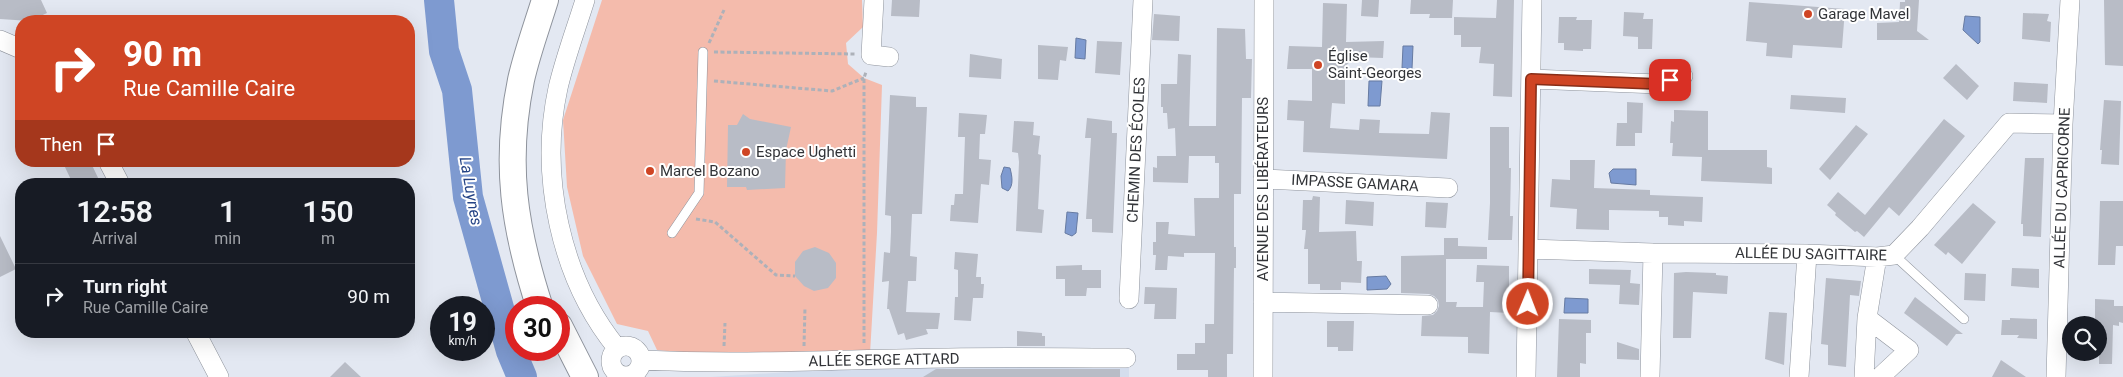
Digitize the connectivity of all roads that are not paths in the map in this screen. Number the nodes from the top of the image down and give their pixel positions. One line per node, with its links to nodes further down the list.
1 (545, 0): 23 (main road)
2 (555, 0): 24 (main road)
3 (585, 0): 32 (street)
4 (874, 0): 12 (street)
5 (1143, 0): 25 (street, CHEMIN DES ÉCOLES)
6 (1264, 0): 16 (street, AVENUE DES LIBÉRATEURS)
7 (1532, 0): 14 (street)
8 (2070, 0): 15 (street, ALLÉE DU CAPRICORNE)
9 (0, 40): 10 (street)
10 (15, 46)
11 (703, 52): 18 (lane)
12 (880, 56)
13 (1683, 76): 14 (street)
14 (1531, 79): 19 (street)
15 (2063, 124): 22 (street, ALLÉE DU SAGITTAIRE); 45 (street, ALLÉE DU CAPRICORNE)
16 (1263, 179): 17 (street, IMPASSE GAMARA); 26 (street, AVENUE DES LIBÉRATEURS)
17 (1448, 188)
18 (672, 233)
19 (1528, 249): 20 (street, ALLÉE DU SAGITTAIRE); 40 (street)
20 (1653, 253): 21 (street, ALLÉE DU SAGITTAIRE); 41 (street)
21 (1806, 254): 22 (street, ALLÉE DU SAGITTAIRE); 42 (street)
22 (1886, 256): 28 (street); 29 (lane)
23 (536, 296)
24 (547, 296)
25 (1129, 299)
26 (1263, 302): 27 (street); 39 (street, AVENUE DES LIBÉRATEURS)
27 (1428, 305)
28 (1867, 318): 43 (street); 44 (street)
29 (1964, 319)
30 (199, 338): 36 (street)
31 (570, 347): 38 (main road)
32 (617, 348): 35 (street); 35 (street)
33 (1126, 358): 35 (street, ALLÉE SERGE ATTARD)
34 (565, 361): 37 (main road)
35 (631, 373)
36 (219, 377)
37 (573, 377)
38 (586, 377)
39 (1263, 377)
40 (1526, 377)
41 (1650, 377)
42 (1799, 377)
43 (1864, 377)
44 (1880, 377)
45 (2056, 377)

